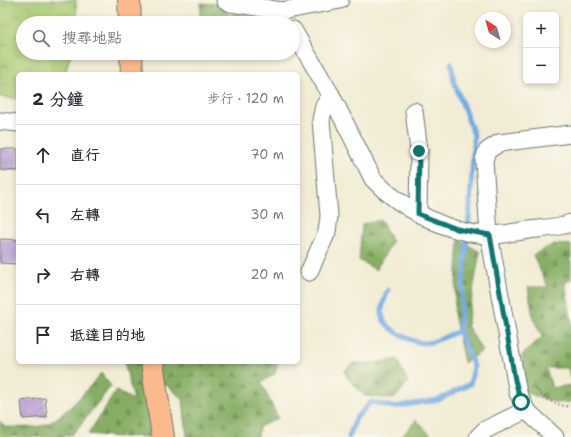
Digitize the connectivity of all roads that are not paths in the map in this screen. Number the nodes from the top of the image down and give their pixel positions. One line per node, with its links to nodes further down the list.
1 (129, 0): 4 (main road)
2 (225, 0): 5 (street)
3 (340, 0): 6 (street)
4 (130, 16)
5 (281, 16)
6 (288, 16)
7 (300, 42): 10 (street)
8 (131, 60): 9 (main road)
9 (132, 72)
10 (331, 95): 15 (street); 18 (street)
11 (414, 111): 15 (street)
12 (0, 121): 13 (street)
13 (16, 123)
14 (571, 134): 17 (street)
15 (418, 214): 17 (street)
16 (571, 222): 17 (street)
17 (490, 235): 20 (street)
18 (308, 272)
19 (152, 364): 21 (main road)
20 (526, 410): 22 (street); 23 (street)
21 (163, 437)
22 (478, 437)
23 (555, 437)

